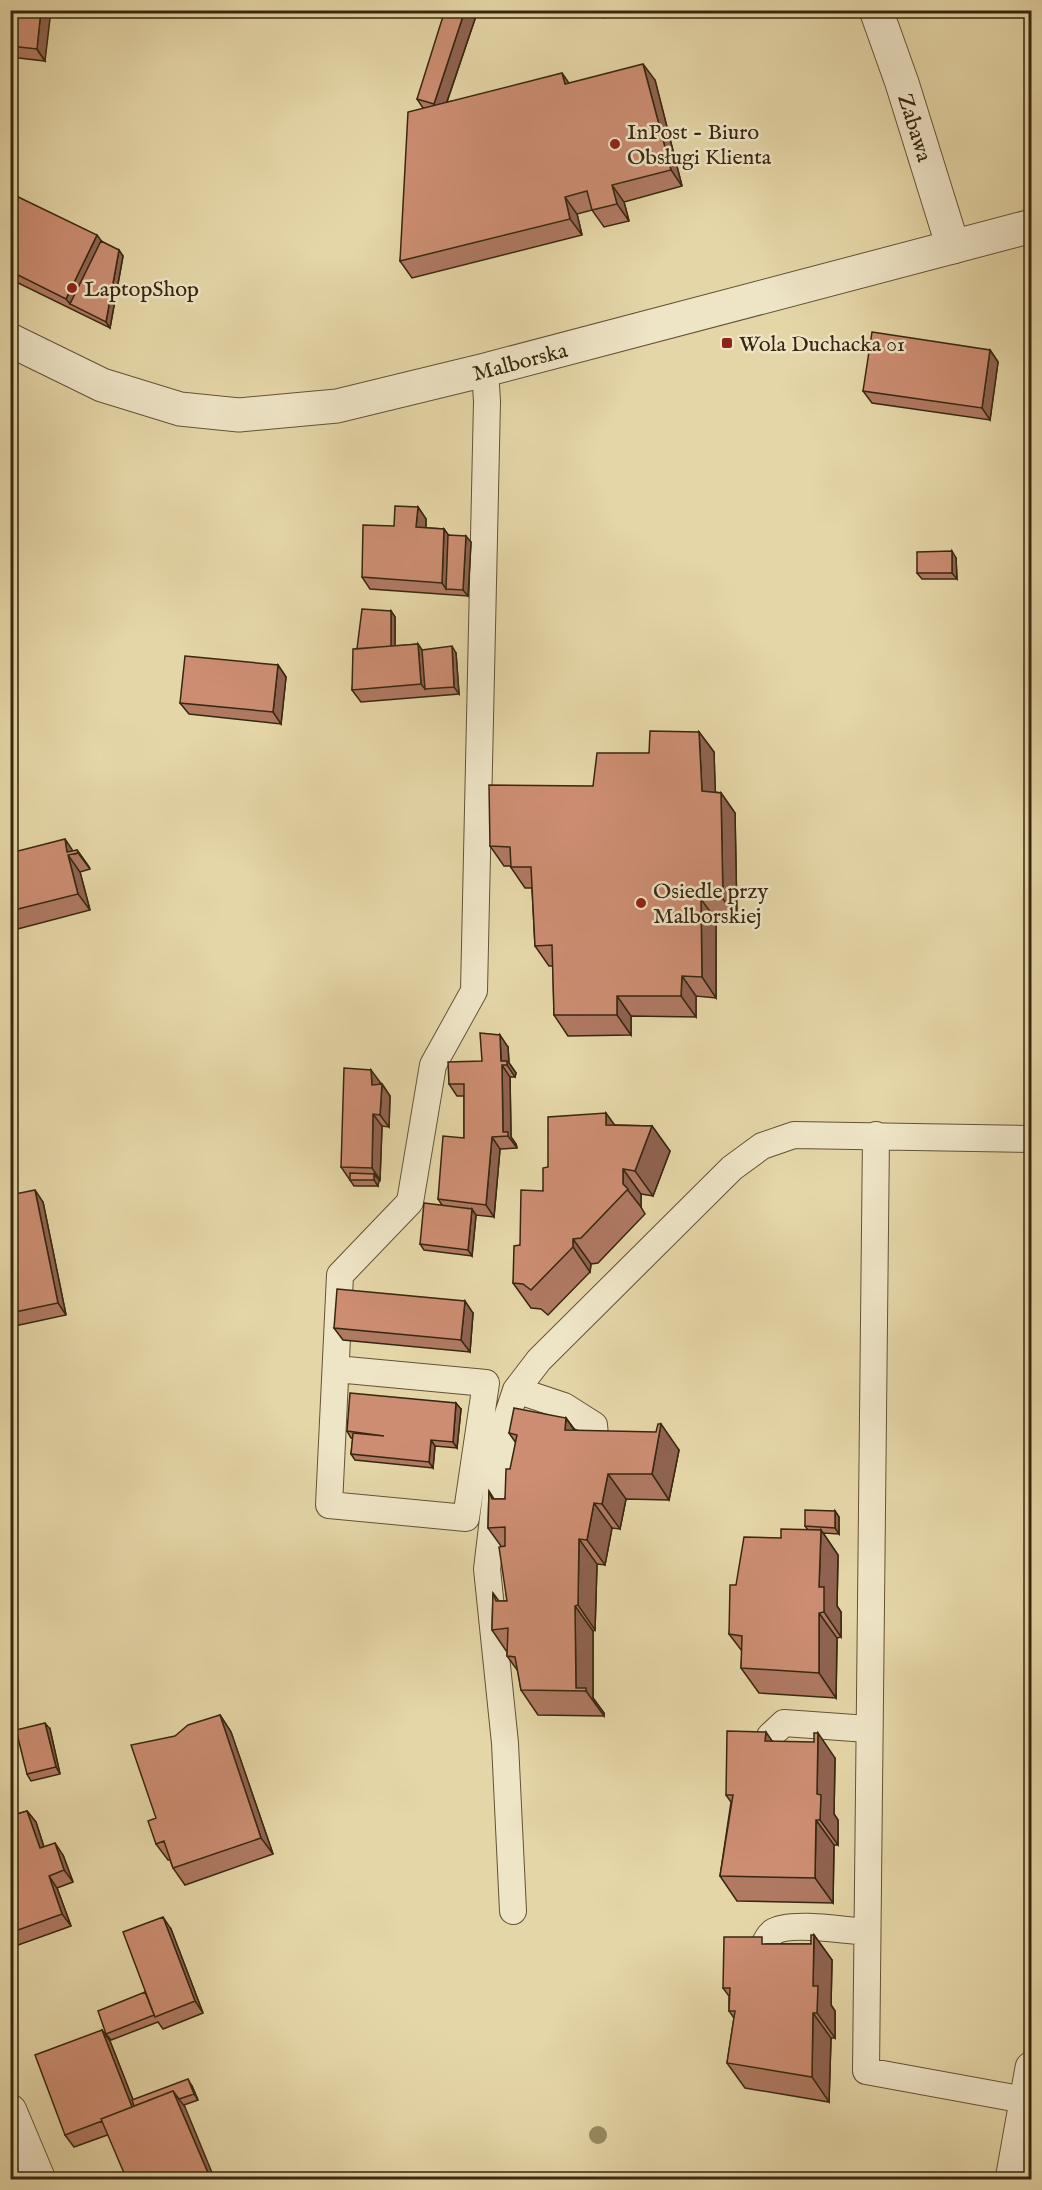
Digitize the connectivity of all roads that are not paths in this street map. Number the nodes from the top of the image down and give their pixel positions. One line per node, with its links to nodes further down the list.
1 (876, 10): 3 (street, Zabawa)
2 (1032, 226): 3 (street, Malborska)
3 (953, 247): 5 (street, Malborska)
4 (10, 340): 5 (street, Malborska)
5 (485, 370): 8 (lane)
6 (876, 1135): 7 (lane); 9 (lane); 11 (lane)
7 (1032, 1139)
8 (336, 1369): 8 (lane)
9 (516, 1390): 10 (lane); 13 (lane)
10 (597, 1456)
11 (868, 1729): 12 (lane); 14 (lane)
12 (764, 1757)
13 (513, 1911)
14 (866, 1932): 15 (lane); 17 (lane)
15 (760, 1962)
16 (1032, 2068): 17 (street)
17 (1025, 2100): 20 (street)
18 (10, 2111): 19 (street)
19 (39, 2180)
20 (1012, 2180)

